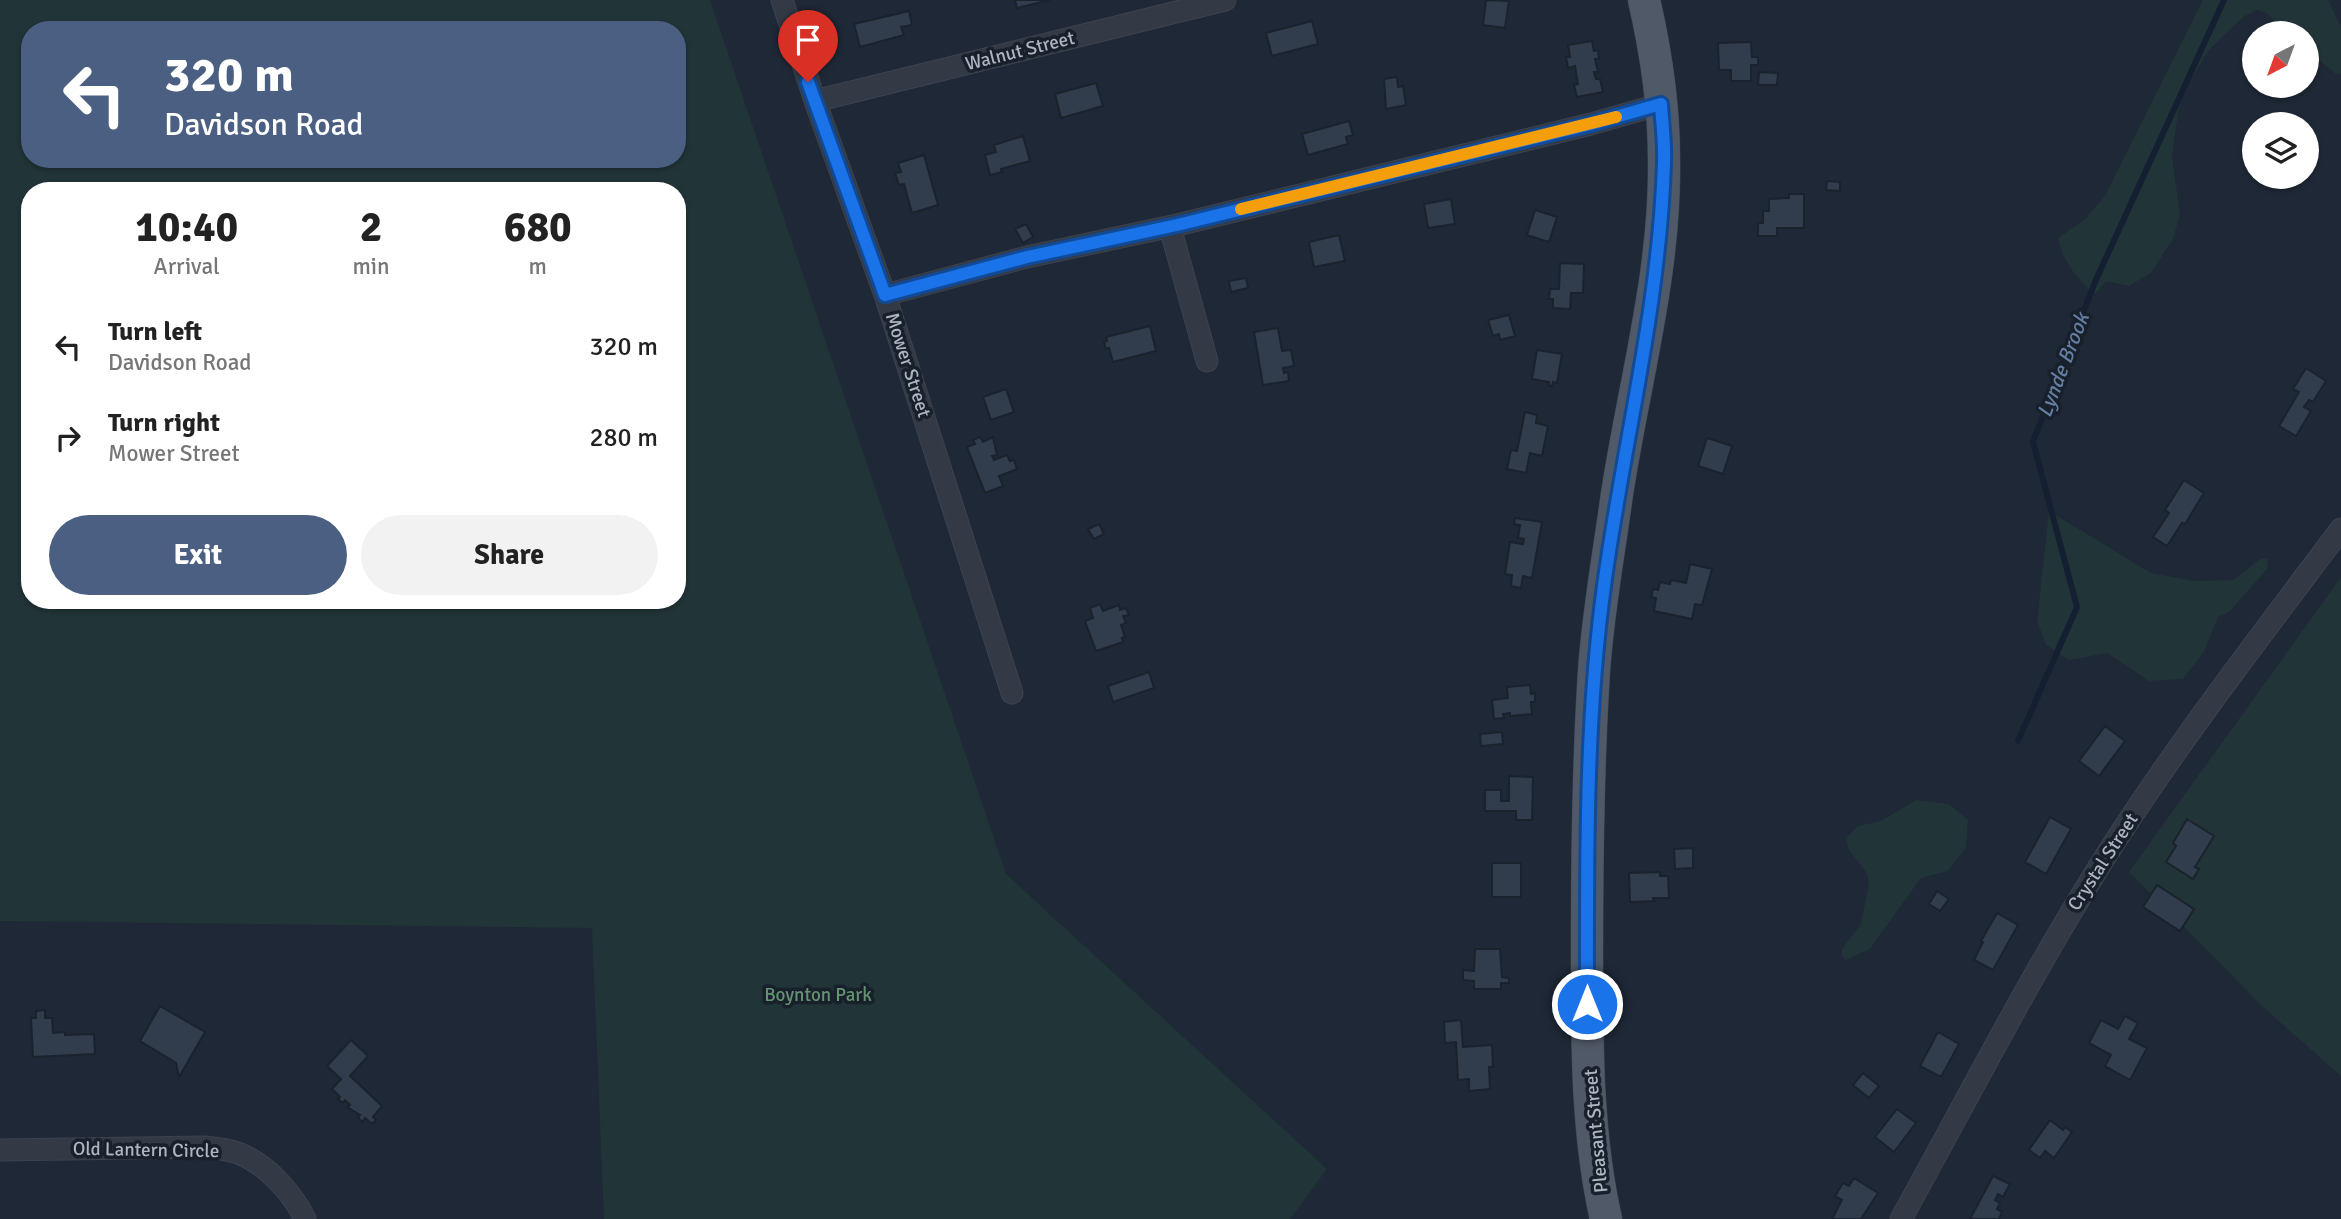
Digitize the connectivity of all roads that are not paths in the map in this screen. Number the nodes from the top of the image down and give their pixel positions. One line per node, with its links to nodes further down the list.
1 (782, 0): 4 (street, Mower Street)
2 (1225, 0): 4 (street, Walnut Street)
3 (1643, 0): 5 (main road, Pleasant Street)
4 (815, 101): 7 (street, Mower Street)
5 (1661, 104): 6 (street); 13 (main road, Pleasant Street)
6 (1170, 227): 7 (street); 8 (street)
7 (885, 295): 10 (street, Mower Street)
8 (1207, 361)
9 (2341, 529): 14 (street, Crystal Street)
10 (1012, 693)
11 (0, 1150): 12 (street, Old Lantern Circle)
12 (304, 1219)
13 (1606, 1219)
14 (1901, 1219)

